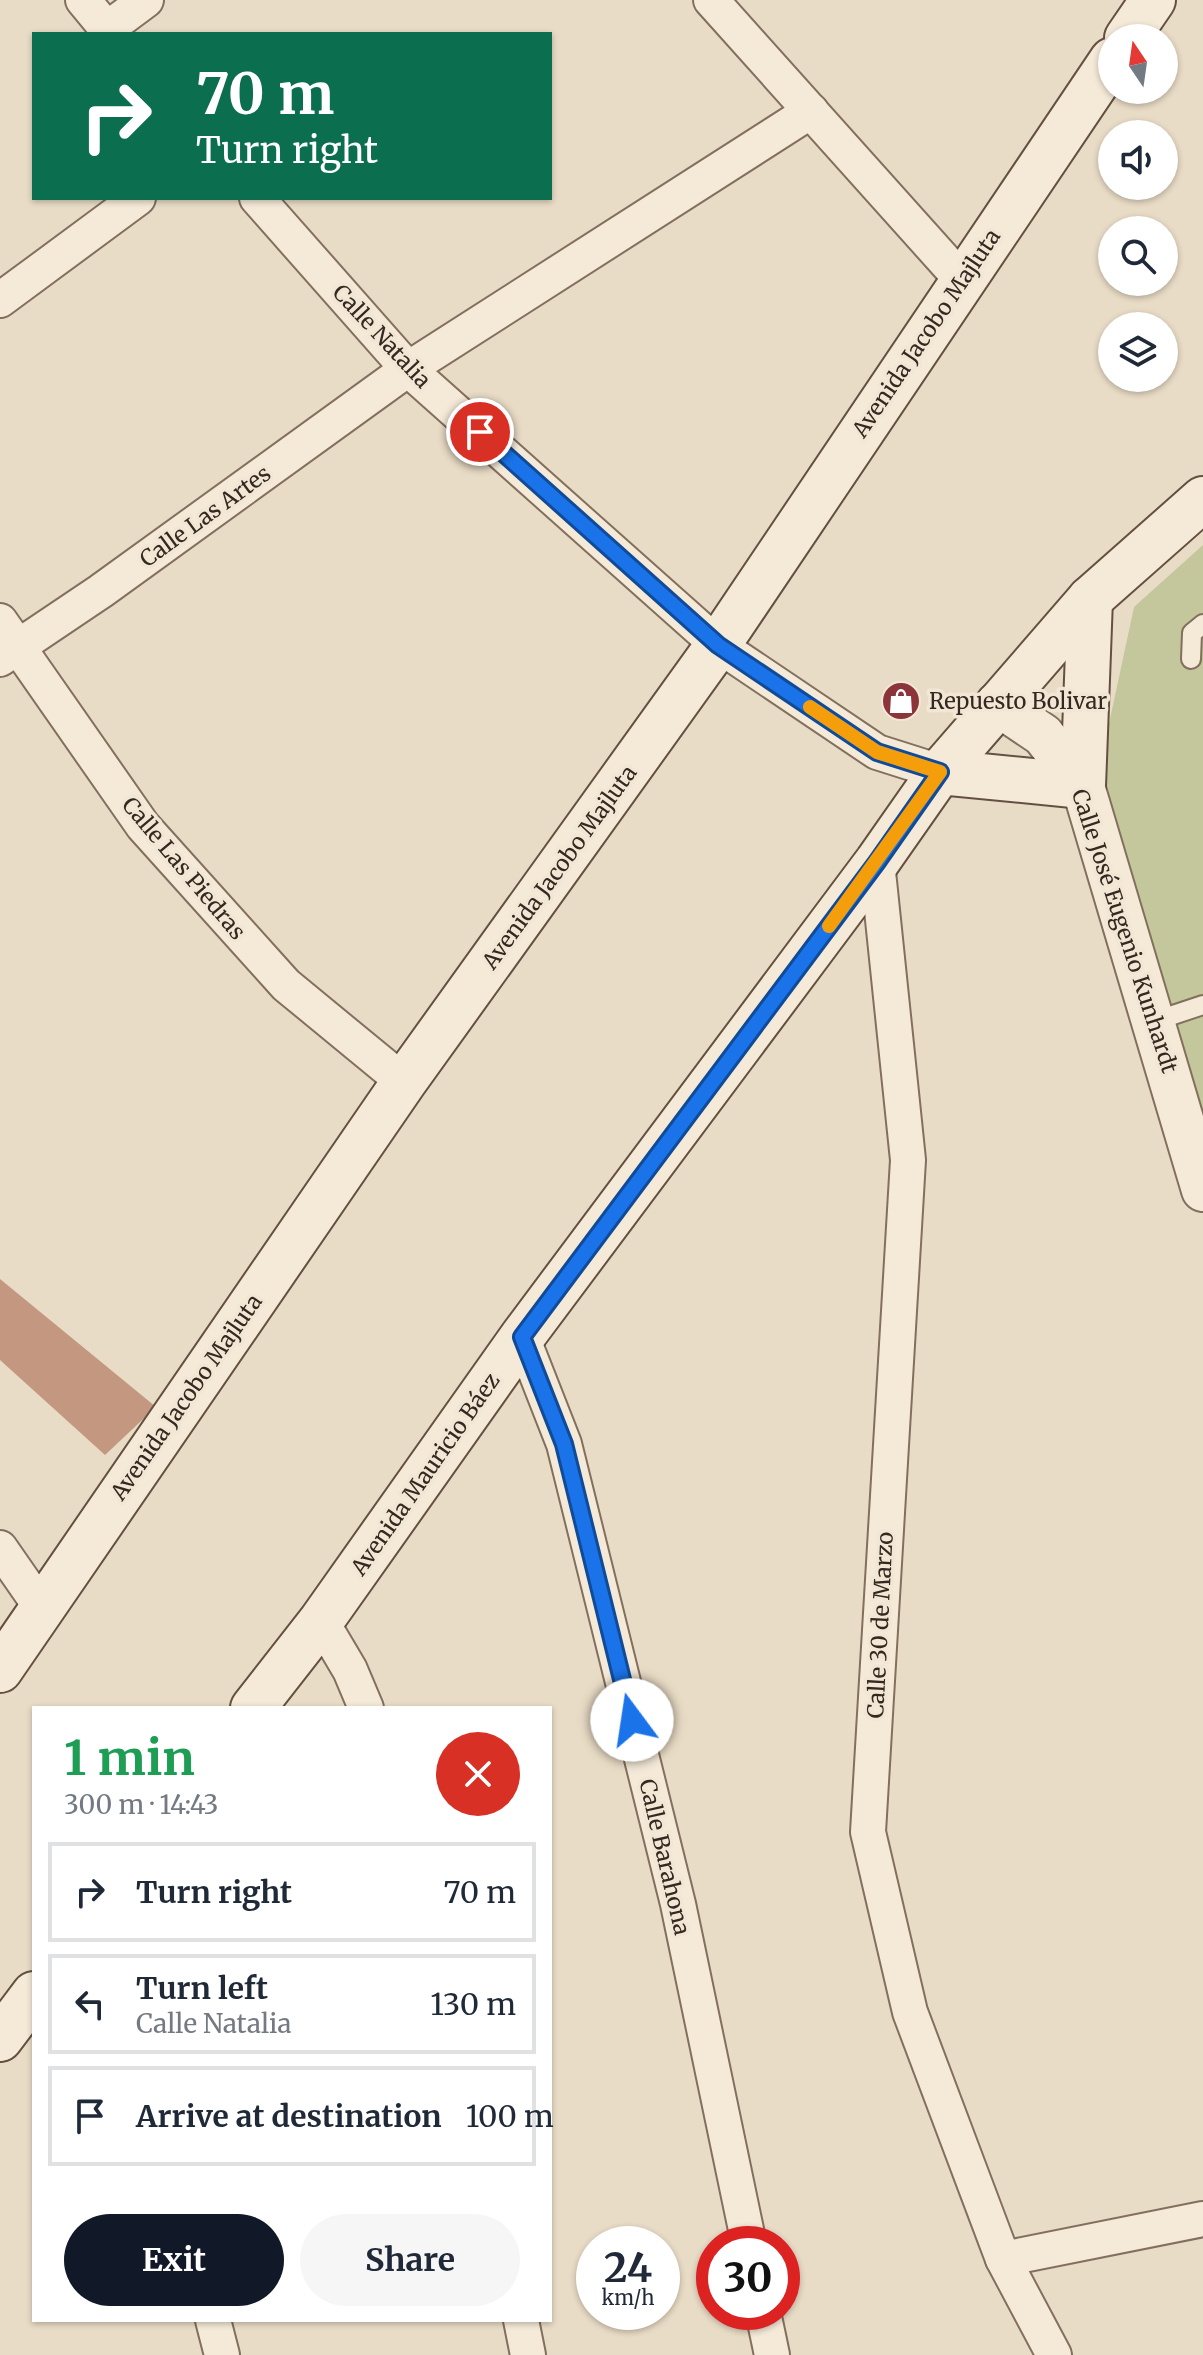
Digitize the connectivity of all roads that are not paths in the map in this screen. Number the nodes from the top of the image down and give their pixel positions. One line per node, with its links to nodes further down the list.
1 (83, 0): 6 (street)
2 (146, 0): 6 (street)
3 (711, 0): 8 (street)
4 (1153, 0): 5 (main road)
5 (1137, 24)
6 (109, 32)
7 (1098, 80): 11 (main road, Avenida Jacobo Majluta)
8 (811, 111): 11 (street); 13 (street, Calle Las Artes)
9 (135, 200): 12 (street)
10 (259, 200): 13 (street, Calle Natalia)
11 (961, 279): 18 (main road, Avenida Jacobo Majluta)
12 (0, 300)
13 (408, 369): 17 (street, Calle Las Artes); 18 (street, Calle Natalia)
14 (1203, 499): 15 (main road, Avenida Mauricio Báez)
15 (1090, 599): 20 (main road, Avenida Mauricio Báez); 22 (main road)
16 (1203, 624): 19 (lane)
17 (6, 641): 26 (street, Calle Las Piedras)
18 (718, 645): 21 (street, Calle Natalia); 26 (main road, Avenida Jacobo Majluta)
19 (1191, 659)
20 (997, 704): 21 (main road, Avenida Mauricio Báez); 22 (street, Calle José Eugenio Kunhardt)
21 (940, 772): 22 (main road); 23 (main road, Avenida Mauricio Báez)
22 (1083, 786): 25 (street, Calle José Eugenio Kunhardt)
23 (877, 862): 28 (main road, Avenida Mauricio Báez); 39 (street, Calle 30 de Marzo)
24 (1203, 1005): 25 (lane)
25 (1155, 1021): 27 (street, Calle José Eugenio Kunhardt)
26 (404, 1082): 30 (main road, Avenida Jacobo Majluta)
27 (1203, 1190)
28 (522, 1337): 31 (main road, Avenida Mauricio Báez); 38 (street, Calle Barahona)
29 (0, 1548): 30 (street)
30 (41, 1607): 32 (main road, Avenida Jacobo Majluta)
31 (321, 1621): 33 (main road, Avenida Mauricio Báez); 34 (street)
32 (0, 1670)
33 (255, 1706)
34 (365, 1706)
35 (32, 1997): 36 (main road)
36 (0, 2039)
37 (1203, 2219): 39 (street)
38 (745, 2226)
39 (1003, 2259): 46 (street, Calle 30 de Marzo)
40 (214, 2322): 43 (street)
41 (521, 2322): 44 (street)
42 (767, 2330): 45 (street)
43 (222, 2355)
44 (528, 2355)
45 (772, 2355)
46 (1054, 2355)

